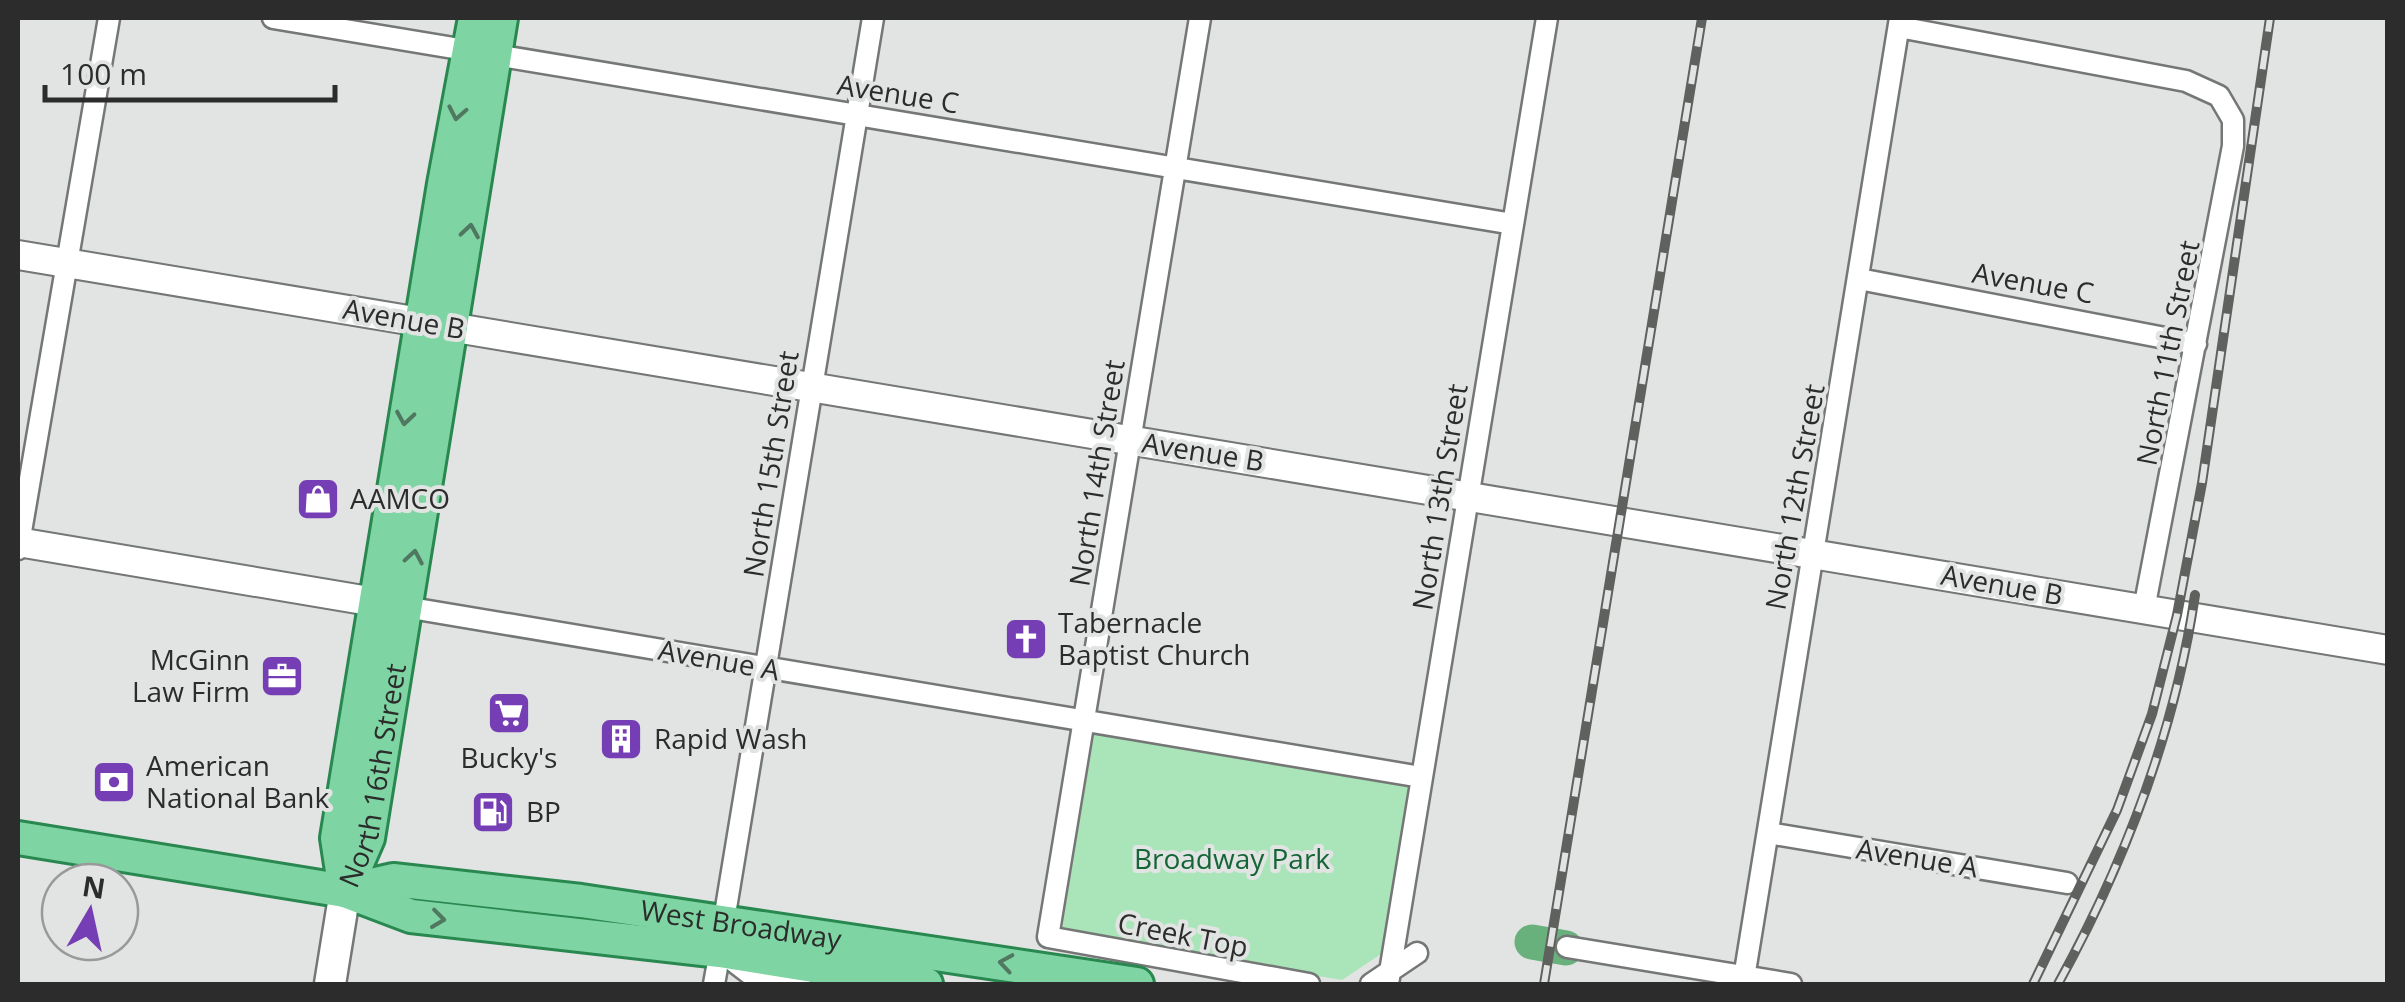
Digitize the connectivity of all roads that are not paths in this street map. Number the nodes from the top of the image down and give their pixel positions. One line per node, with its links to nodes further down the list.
1 (109, 18): 14 (street)
2 (273, 18): 9 (street, Avenue C)
3 (476, 18): 9 (main road, North 16th Street)
4 (501, 18): 9 (main road, North 16th Street)
5 (873, 18): 10 (street, North 15th Street)
6 (1200, 18): 11 (street, North 14th Street)
7 (1547, 18): 12 (street, North 13th Street)
8 (1900, 22): 15 (street, North 12th Street); 18 (street, North 11th Street)
9 (482, 52): 10 (street, Avenue C); 16 (main road, North 16th Street, one-way to 16); 17 (main road, North 16th Street, one-way to 9)
10 (857, 115): 11 (street, Avenue C); 19 (street, North 15th Street)
11 (1175, 168): 12 (street, Avenue C); 20 (street, North 14th Street)
12 (1513, 224): 21 (street, North 13th Street)
13 (18, 255): 14 (street, Avenue B)
14 (69, 264): 16 (street, Avenue B); 22 (street)
15 (1859, 279): 18 (street, Avenue C); 23 (street, North 12th Street)
16 (420, 322): 17 (street, Avenue B); 24 (main road, North 16th Street, one-way to 24)
17 (454, 328): 19 (street, Avenue B); 24 (main road, North 16th Street, one-way to 17)
18 (2196, 344): 25 (street, North 11th Street)
19 (811, 387): 20 (street, Avenue B); 27 (street, North 15th Street)
20 (1130, 440): 21 (street, Avenue B); 28 (street, North 14th Street)
21 (1468, 496): 23 (street, Avenue B); 29 (street, North 13th Street)
22 (18, 544): 24 (street, Avenue A)
23 (1814, 554): 25 (street, Avenue B); 30 (street, North 12th Street)
24 (391, 605): 27 (street, Avenue A); 33 (main road, North 16th Street)
25 (2144, 609): 26 (street, Avenue B)
26 (2388, 650)
27 (765, 668): 28 (street, Avenue A); 34 (street, North 15th Street)
28 (1084, 721): 29 (street, Avenue A); 35 (street, North 14th Street)
29 (1422, 777): 38 (street, North 13th Street)
30 (1768, 833): 32 (street, Avenue A); 39 (street, North 12th Street)
31 (18, 838): 33 (main road, West Broadway)
32 (2067, 883)
33 (345, 891): 34 (main road, West Broadway); 40 (main road)
34 (722, 935): 41 (street, North 15th Street); 42 (street); 43 (main road, West Broadway); 44 (main road, West Broadway, one-way to 34)
35 (1048, 937): 45 (street, Creek Top)
36 (1567, 948): 39 (street)
37 (1417, 953): 38 (street)
38 (1389, 977): 46 (street)
39 (1744, 981): 47 (street)
40 (330, 984)
41 (714, 984)
42 (801, 984)
43 (926, 984)
44 (1137, 984)
45 (1309, 984)
46 (1371, 984)
47 (1790, 984)

